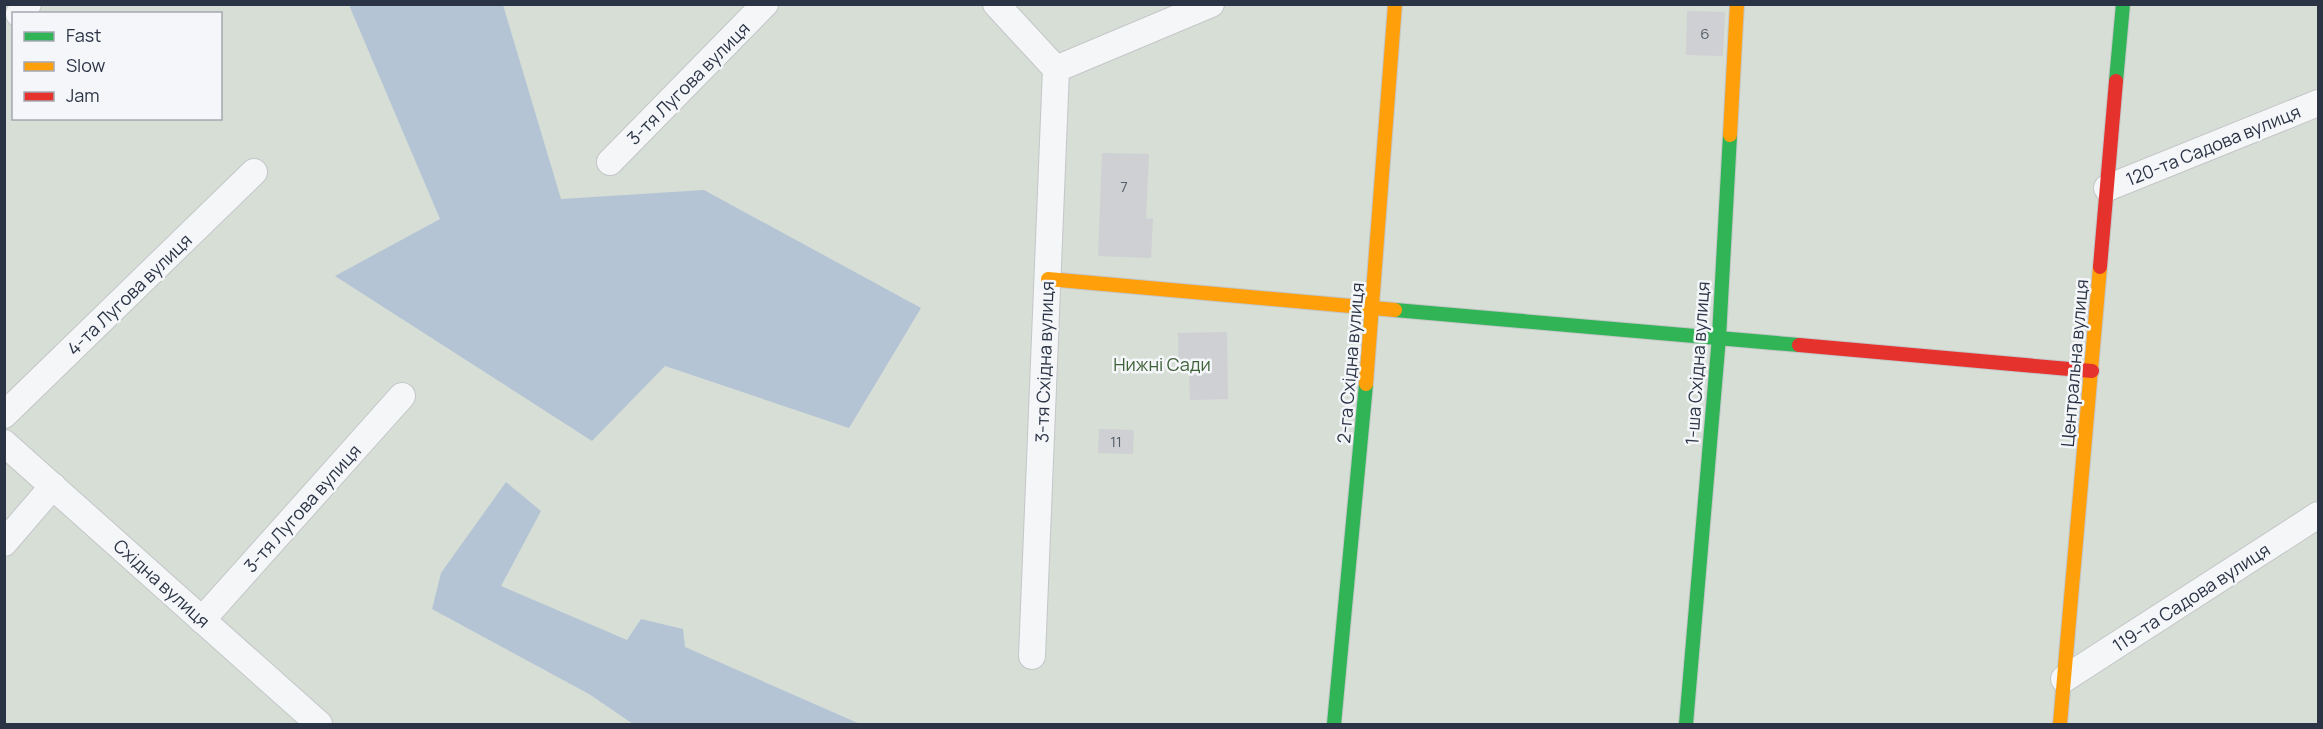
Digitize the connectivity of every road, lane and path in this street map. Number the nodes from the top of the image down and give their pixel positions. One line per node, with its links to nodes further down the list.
1 (765, 4): 11 (street, 3-тя Лугова вулиця)
2 (996, 4): 9 (street)
3 (1176, 4): 8 (street)
4 (1211, 4): 8 (street)
5 (1395, 4): 15 (street, 2-га Східна вулиця)
6 (1737, 4): 16 (street, 1-ша Східна вулиця)
7 (2123, 4): 13 (street, Центральна вулиця)
8 (1151, 29): 9 (street)
9 (1056, 69): 14 (street, 3-тя Східна вулиця)
10 (2319, 103): 13 (street, 120-та Садова вулиця)
11 (610, 162)
12 (254, 172): 19 (street, 4-та Лугова вулиця)
13 (2107, 188): 17 (street, Центральна вулиця)
14 (1048, 279): 15 (street); 25 (street, 3-тя Східна вулиця)
15 (1373, 308): 16 (street); 28 (street, 2-га Східна вулиця)
16 (1719, 338): 17 (street); 29 (street, 1-ша Східна вулиця)
17 (2092, 371): 26 (street, Центральна вулиця)
18 (402, 396): 24 (street, 3-тя Лугова вулиця)
19 (4, 415)
20 (4, 442): 21 (street, Східна вулиця)
21 (53, 486): 23 (street); 24 (street, Східна вулиця)
22 (2319, 515): 26 (street, 119-та Садова вулиця)
23 (4, 543)
24 (202, 620): 27 (street, Східна вулиця)
25 (1032, 656)
26 (2064, 679): 30 (street, Центральна вулиця)
27 (307, 721)
28 (1334, 724)
29 (1686, 724)
30 (2060, 724)

